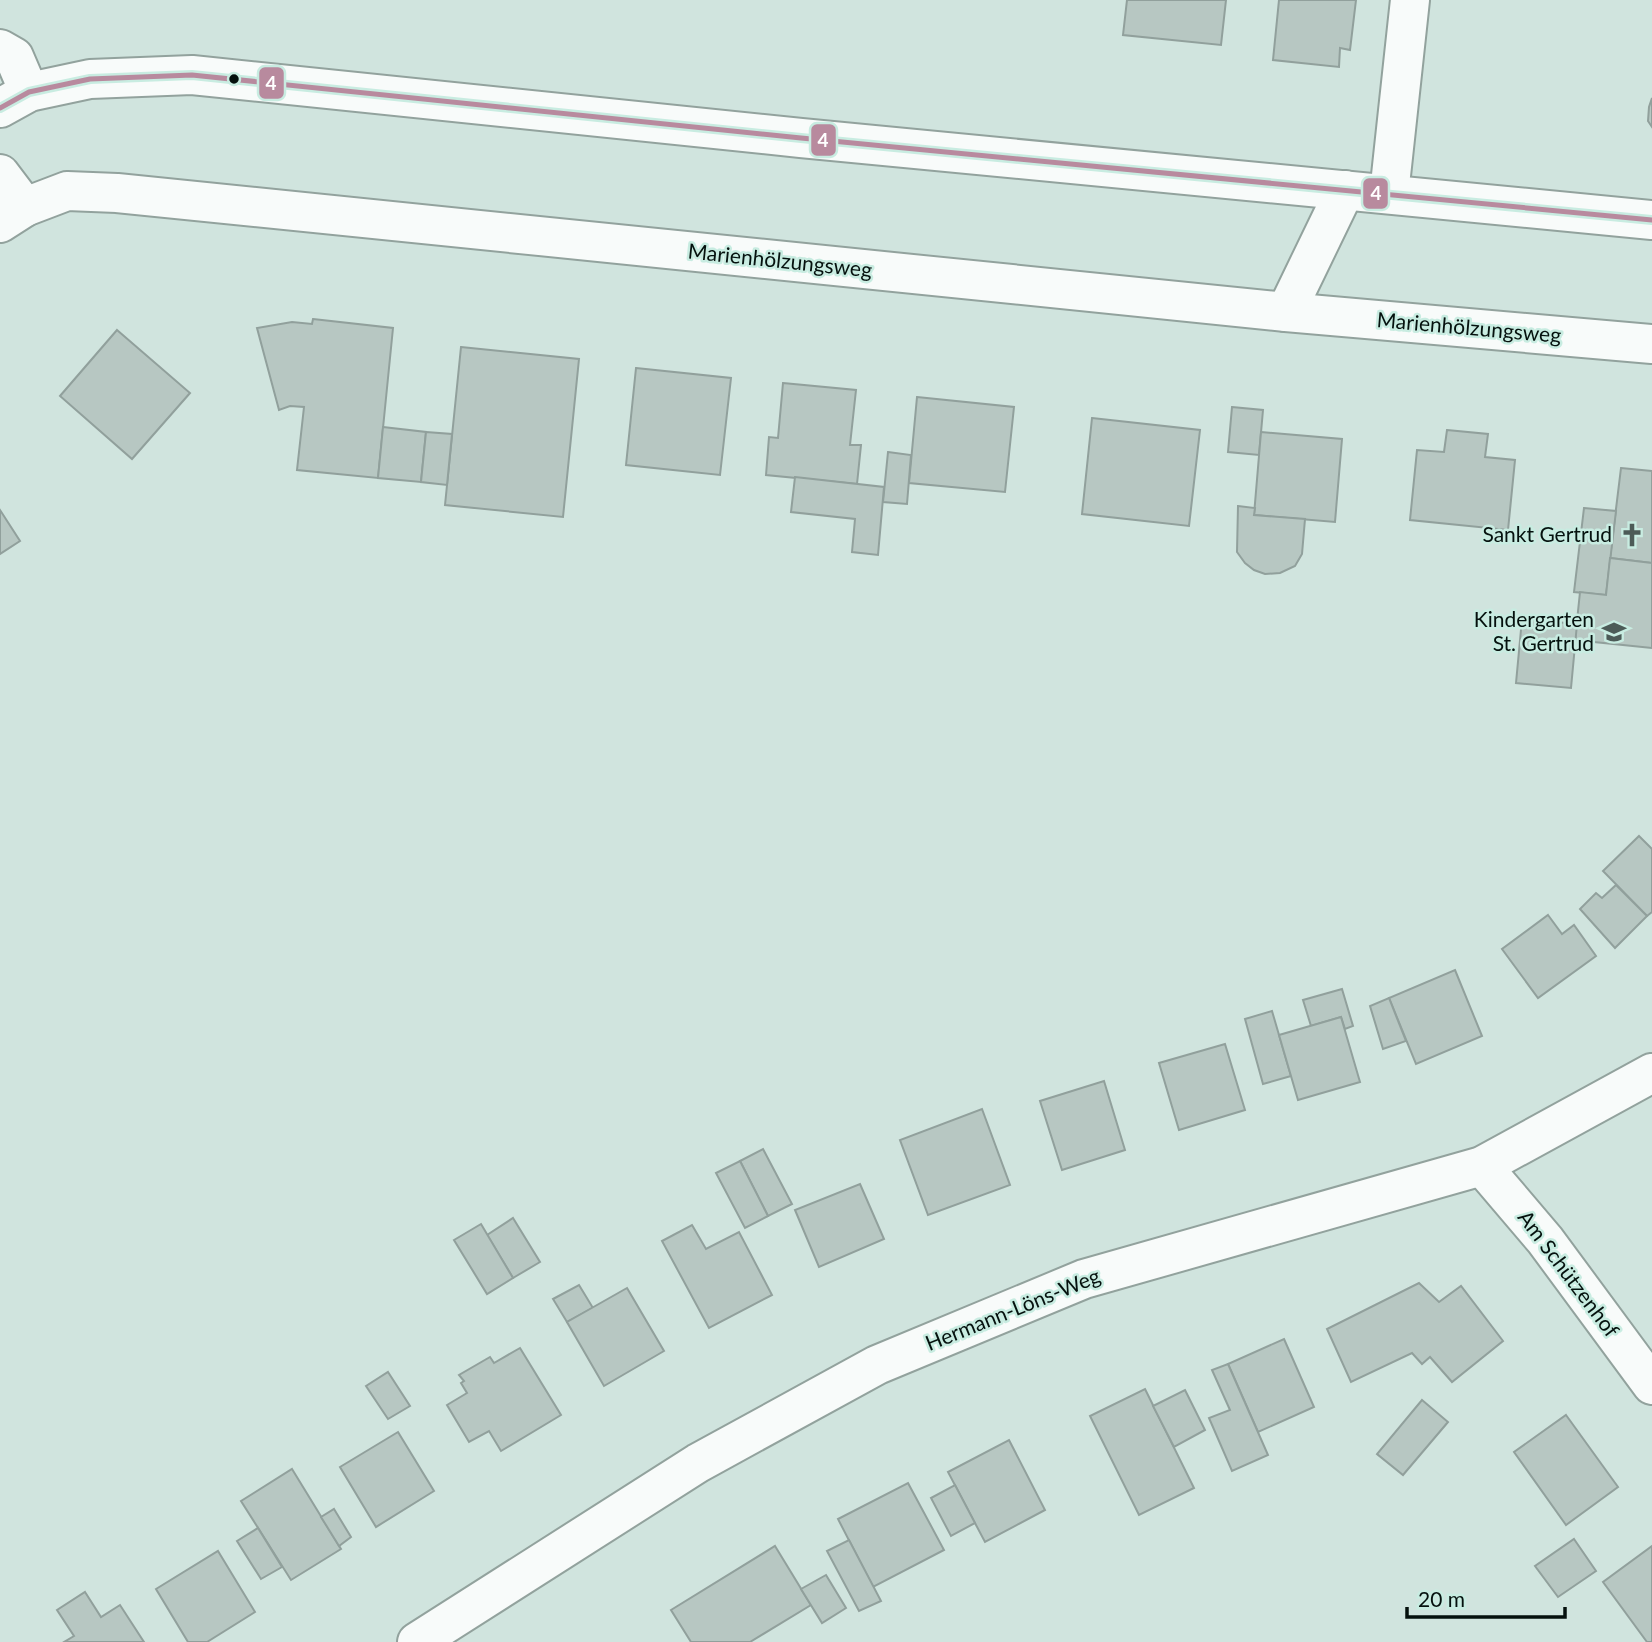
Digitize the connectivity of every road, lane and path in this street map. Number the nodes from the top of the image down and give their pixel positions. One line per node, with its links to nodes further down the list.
1 (1410, 0): 6 (street)
2 (0, 49): 3 (street)
3 (15, 100): 5 (street)
4 (0, 174): 7 (street, Marienhölzungsweg)
5 (1345, 190): 6 (street); 9 (street)
6 (1389, 194): 8 (street)
7 (13, 215): 9 (street, Marienhölzungsweg)
8 (1652, 220)
9 (1286, 312): 10 (street, Marienhölzungsweg)
10 (1652, 344)
11 (1652, 1073): 12 (street, Hermann-Löns-Weg)
12 (1482, 1166): 13 (street, Am Schützenhof); 14 (street, Hermann-Löns-Weg)
13 (1652, 1385)
14 (417, 1642)

